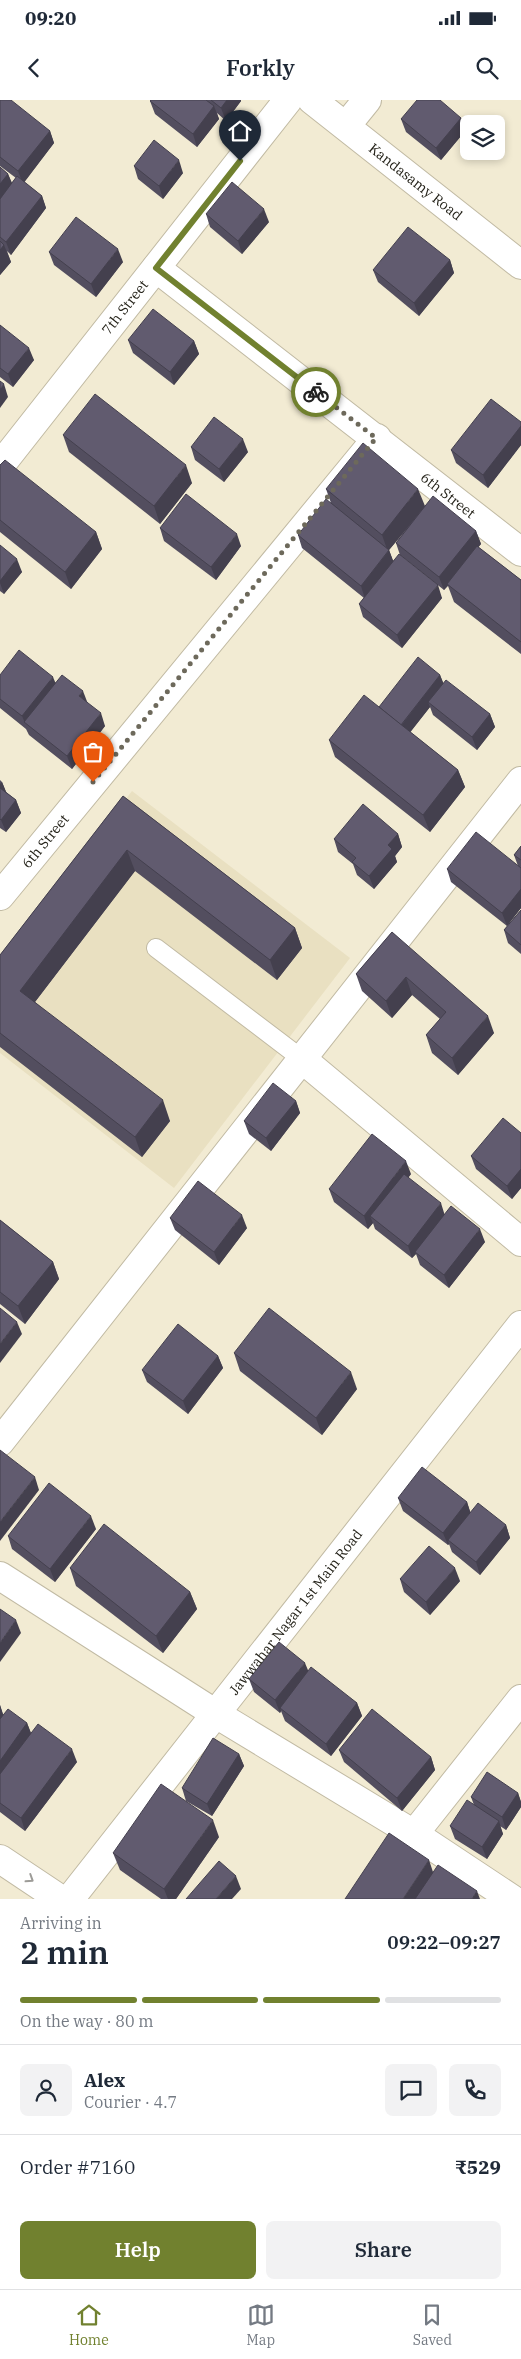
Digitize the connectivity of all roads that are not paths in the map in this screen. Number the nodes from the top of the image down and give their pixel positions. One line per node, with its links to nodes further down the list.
1 (288, 100): 6 (street, 7th Street)
2 (312, 100): 4 (street, Kandasamy Road)
3 (367, 100): 4 (street)
4 (346, 126): 5 (street, Kandasamy Road)
5 (521, 264)
6 (156, 268): 7 (street, 6th Street); 8 (street, 7th Street)
7 (376, 438): 9 (street, 6th Street); 11 (street, 6th Street)
8 (0, 466)
9 (521, 552)
10 (521, 781): 14 (street)
11 (9, 865): 12 (street, 6th Street)
12 (0, 896)
13 (156, 948): 14 (lane)
14 (302, 1059): 15 (street); 17 (street)
15 (521, 1242)
16 (521, 1325): 20 (street, Jawwahar Nagar 1st Main Road)
17 (0, 1442)
18 (0, 1576): 20 (street)
19 (521, 1699): 21 (street)
20 (216, 1714): 21 (street); 24 (street, Jawwahar Nagar 1st Main Road)
21 (414, 1834): 25 (street)
22 (0, 1859): 23 (street, one-way to 23)
23 (60, 1899)
24 (70, 1899)
25 (512, 1899)

